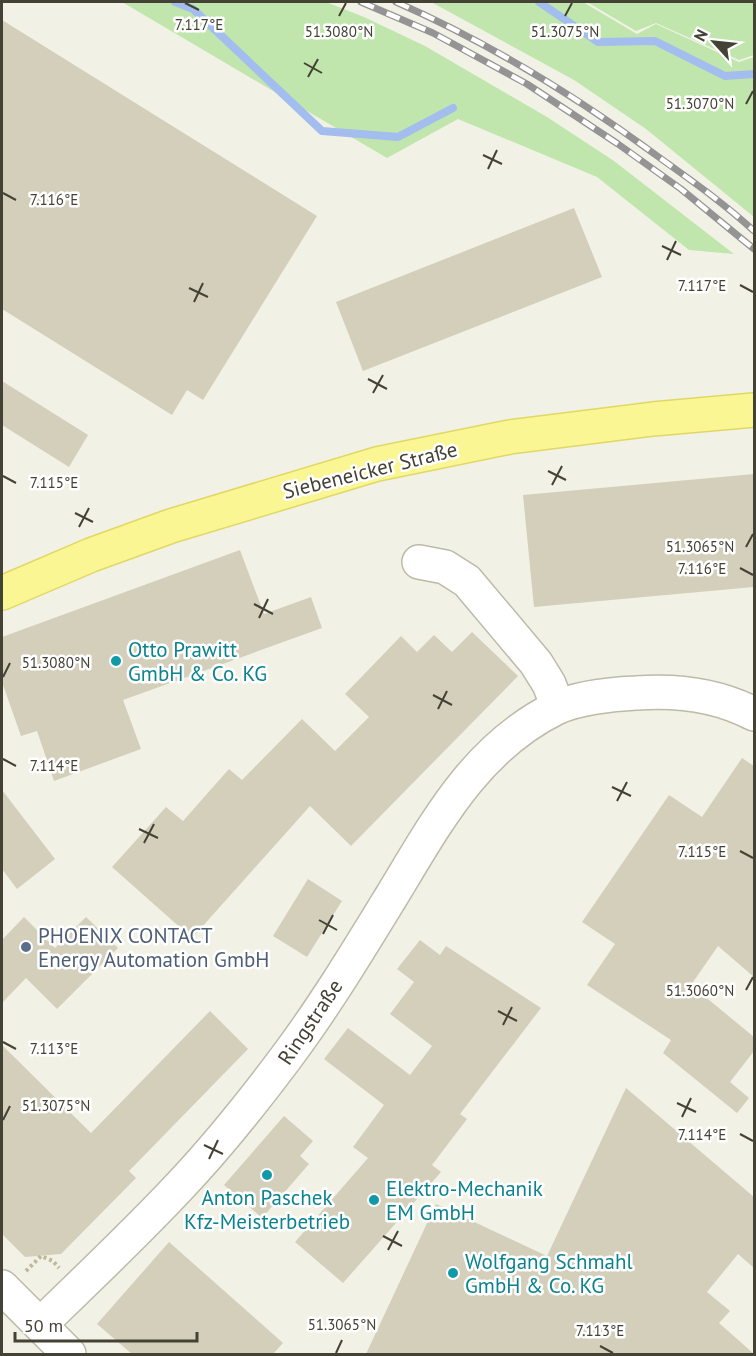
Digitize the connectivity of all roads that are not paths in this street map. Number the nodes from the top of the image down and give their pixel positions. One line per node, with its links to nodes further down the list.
1 (754, 410): 3 (main road, Siebeneicker Straße)
2 (418, 562): 4 (street)
3 (2, 593)
4 (558, 707): 5 (street, Ringstraße); 7 (street, Ringstraße)
5 (754, 714)
6 (4, 1289): 7 (street)
7 (41, 1324): 8 (street)
8 (69, 1354)

